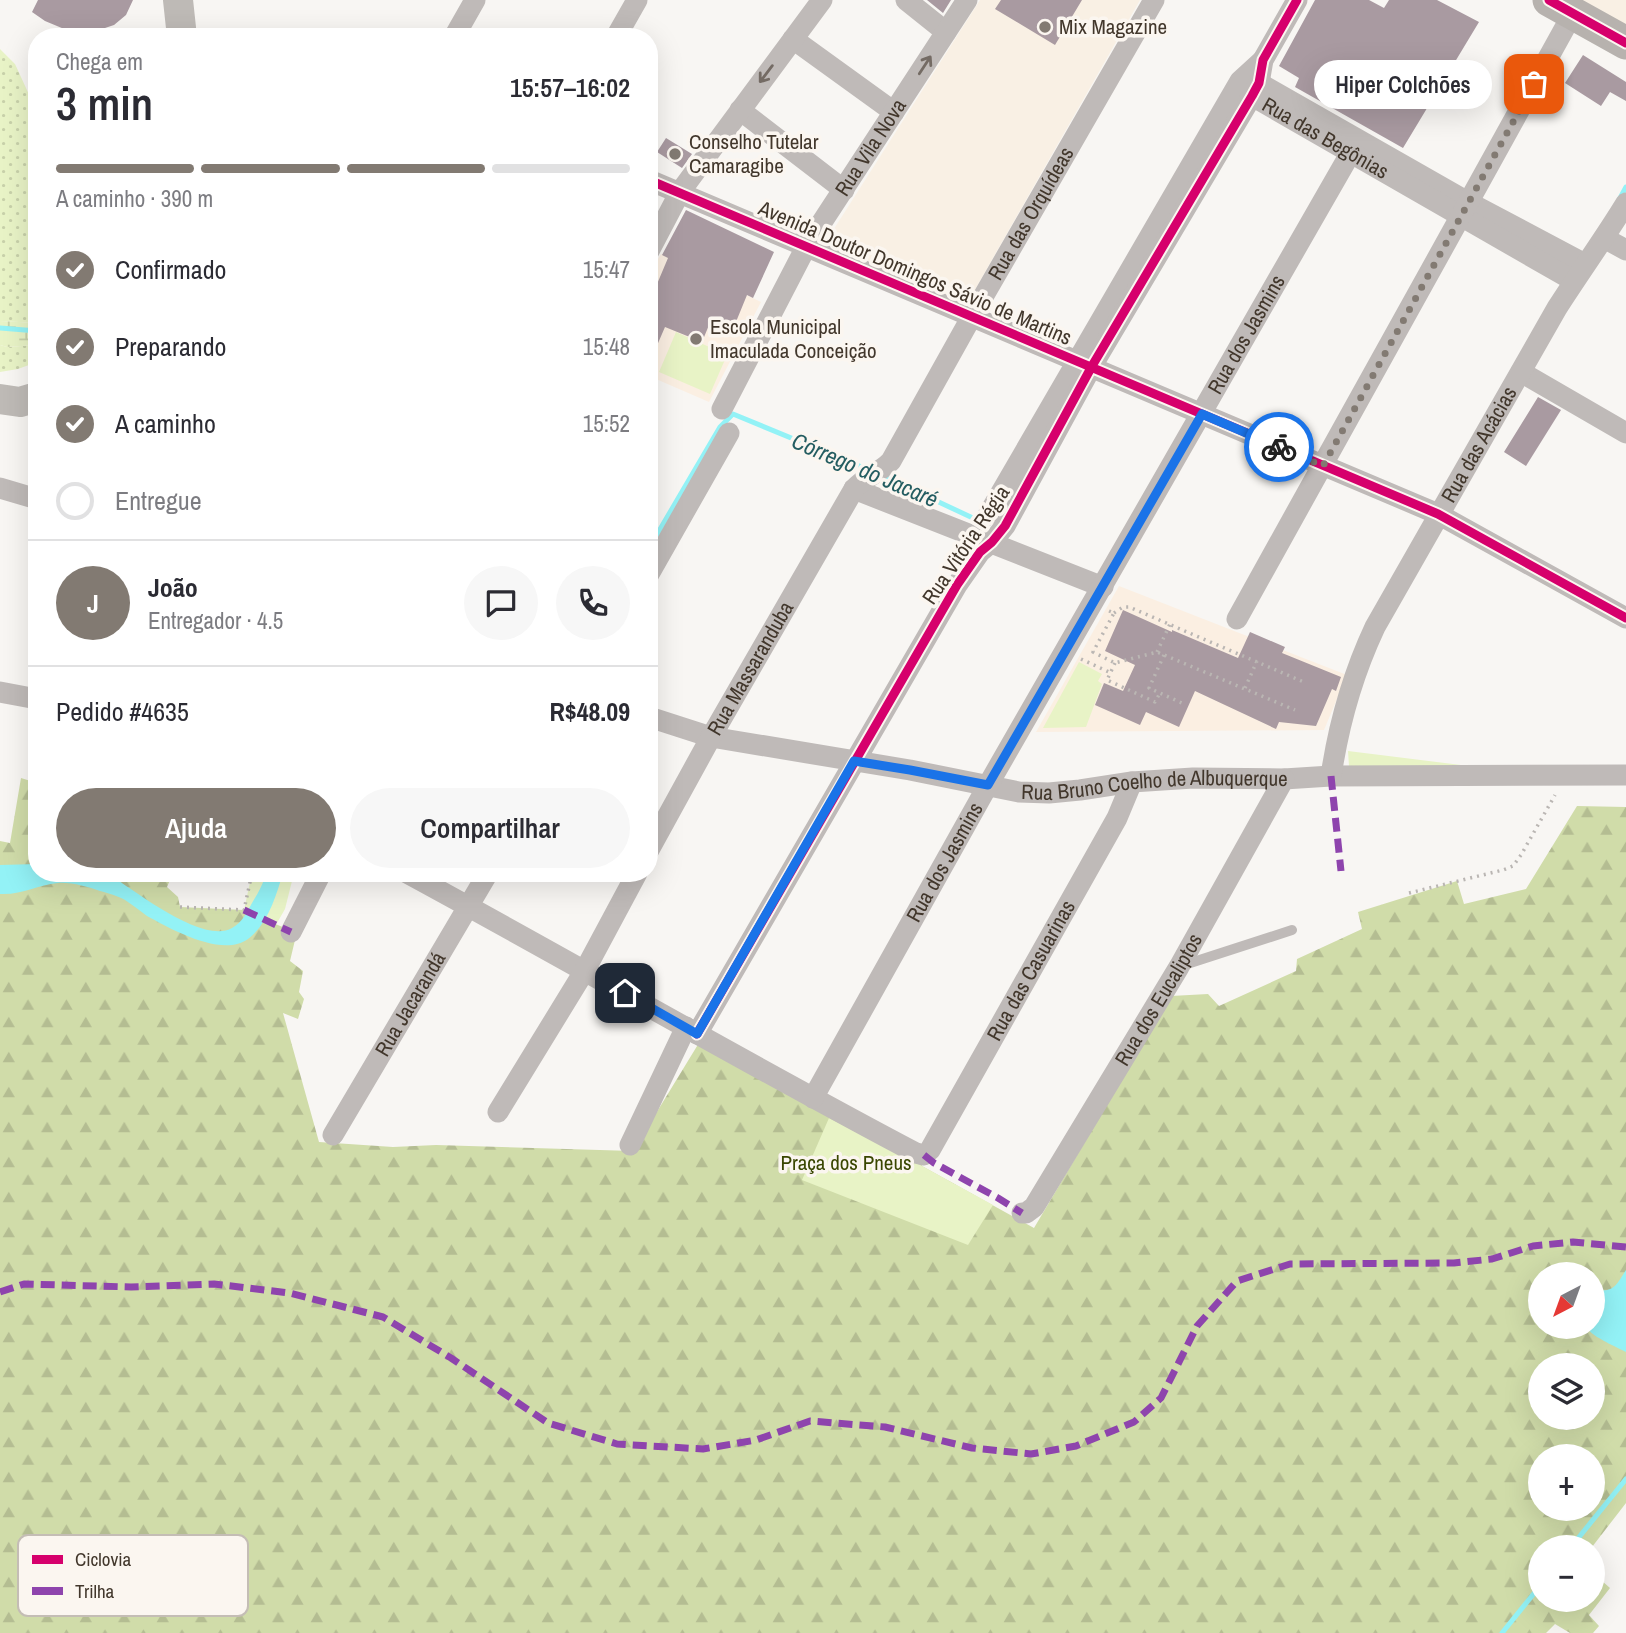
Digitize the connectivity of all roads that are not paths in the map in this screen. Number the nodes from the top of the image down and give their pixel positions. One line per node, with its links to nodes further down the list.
1 (178, 0): 10 (street)
2 (475, 0): 11 (street)
3 (638, 0): 12 (street)
4 (822, 0): 14 (street)
5 (906, 0): 13 (street)
6 (967, 0): 13 (street, Rua Vila Nova)
7 (1154, 0): 30 (street, Rua das Orquídeas)
8 (1297, 0): 16 (street, Rua Vitória Régia)
9 (1561, 7): 15 (main road); 24 (street)
10 (181, 28)
11 (459, 28)
12 (621, 28)
13 (946, 32): 18 (street, Rua Vila Nova, one-way to 13)
14 (793, 39): 17 (street, one-way to 17); 18 (street)
15 (1626, 43)
16 (1250, 87): 19 (street, Rua das Begônias); 24 (street, Rua das Begônias); 31 (street, Rua Vitória Régia)
17 (740, 110): 21 (street); 22 (street)
18 (894, 112): 21 (street, Rua Vila Nova)
19 (1350, 154): 24 (street, Rua das Begônias); 34 (street, Rua dos Jasmins)
20 (658, 183): 22 (street, Avenida Doutor Domingos Sávio de Martins)
21 (844, 190): 27 (street, Rua Vila Nova)
22 (680, 192): 25 (street); 27 (street, Avenida Doutor Domingos Sávio de Martins)
23 (1626, 203): 26 (street, Rua das Acácias)
24 (1464, 209): 29 (street, Rua das Begônias); 37 (street)
25 (658, 234)
26 (1604, 239): 28 (street); 29 (street, Rua das Acácias)
27 (807, 246): 30 (street, Avenida Doutor Domingos Sávio de Martins); 33 (street, Rua Vila Nova)
28 (1626, 250)
29 (1580, 273): 32 (street, Rua das Acácias)
30 (972, 316): 31 (street, Avenida Doutor Domingos Sávio de Martins); 38 (street, Rua das Orquídeas)
31 (1084, 363): 34 (street, Avenida Doutor Domingos Sávio de Martins); 42 (street, Rua Vitória Régia); 43 (street, Rua Vitória Régia)
32 (1521, 372): 36 (street); 41 (street, Rua das Acácias)
33 (722, 409)
34 (1202, 414): 37 (street, Avenida Doutor Domingos Sávio de Martins); 45 (street, Rua dos Jasmins)
35 (729, 433): 44 (street)
36 (1626, 433)
37 (1323, 466): 41 (street, Avenida Doutor Domingos Sávio de Martins); 47 (street)
38 (856, 487): 43 (street); 51 (street, Rua Massaranduba)
39 (0, 488): 40 (street)
40 (28, 496)
41 (1438, 514): 46 (street, Avenida Doutor Domingos Sávio de Martins); 54 (street, Rua das Acácias)
42 (988, 515)
43 (992, 542): 45 (street); 52 (street, Rua Vitória Régia)
44 (658, 558)
45 (1099, 594): 57 (street, Rua dos Jasmins)
46 (1626, 618)
47 (1237, 620)
48 (0, 692): 49 (street)
49 (28, 697)
50 (658, 720): 51 (street, Rua Bruno Coelho de Albuquerque)
51 (710, 737): 52 (street, Rua Bruno Coelho de Albuquerque); 58 (street, Rua Massaranduba)
52 (854, 761): 57 (street, Rua Bruno Coelho de Albuquerque); 68 (street, Rua Vitória Régia)
53 (1626, 775): 54 (street, Rua Bruno Coelho de Albuquerque)
54 (1331, 776): 55 (street, Rua Bruno Coelho de Albuquerque)
55 (1284, 779): 56 (street, Rua Bruno Coelho de Albuquerque); 66 (street, Rua dos Eucaliptos)
56 (1132, 782): 57 (street, Rua Bruno Coelho de Albuquerque); 69 (street, Rua das Casuarinas)
57 (988, 785): 69 (street, Rua dos Jasmins)
58 (658, 833)
59 (316, 882): 65 (street)
60 (424, 882): 63 (street)
61 (483, 882): 63 (street, Rua Jacarandá)
62 (632, 882): 67 (street)
63 (468, 906): 67 (street); 71 (street, Rua Jacarandá)
64 (1292, 930): 66 (lane)
65 (291, 932)
66 (1178, 967): 73 (street, Rua dos Eucaliptos)
67 (585, 970): 68 (street); 70 (street)
68 (691, 1030): 69 (street); 72 (street, Rua Vitória Régia)
69 (813, 1098)
70 (498, 1112)
71 (333, 1135)
72 (631, 1145)
73 (1022, 1213)

